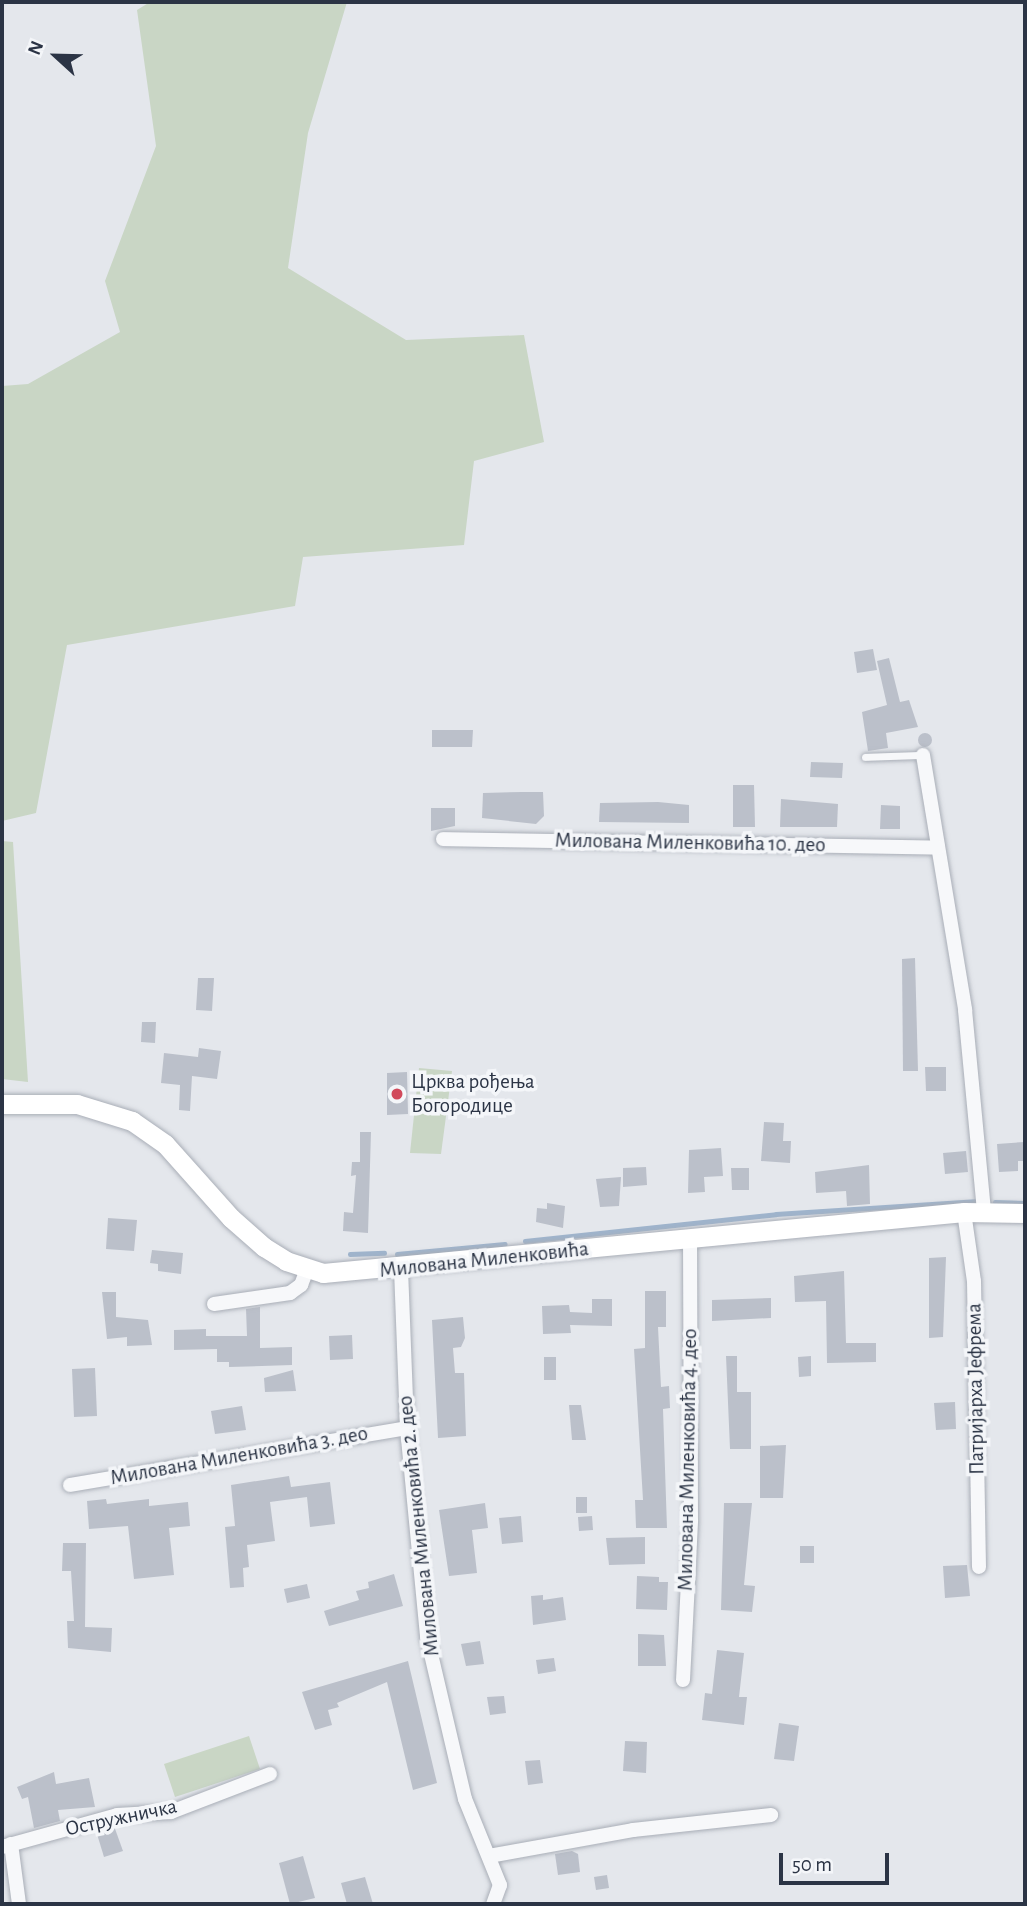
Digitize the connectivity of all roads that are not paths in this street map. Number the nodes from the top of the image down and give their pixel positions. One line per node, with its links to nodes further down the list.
1 (923, 755): 2 (lane); 4 (street)
2 (865, 757)
3 (443, 839): 4 (street, Милована Миленковића 10. део)
4 (938, 848): 6 (street)
5 (2, 1104): 9 (street, Милована Миленковића)
6 (974, 1212): 7 (street, Милована Миленковића); 8 (street, Милована Миленковића); 14 (street, Патријарха Јефрема)
7 (1025, 1213)
8 (690, 1239): 10 (street, Милована Миленковића); 15 (street, Милована Миленковића 4. део)
9 (307, 1269): 10 (street, Милована Миленковића); 11 (street)
10 (401, 1269): 12 (street, Милована Миленковића 2. део)
11 (214, 1304)
12 (407, 1428): 13 (street, Милована Миленковића 3. део); 19 (street, Милована Миленковића 2. део)
13 (70, 1485)
14 (979, 1567)
15 (683, 1680)
16 (270, 1774): 18 (street, Остружничка)
17 (771, 1815): 19 (street)
18 (6, 1846): 21 (street, Остружничка)
19 (489, 1856): 20 (street, Милована Миленковића 2. део)
20 (496, 1901)
21 (19, 1904)

